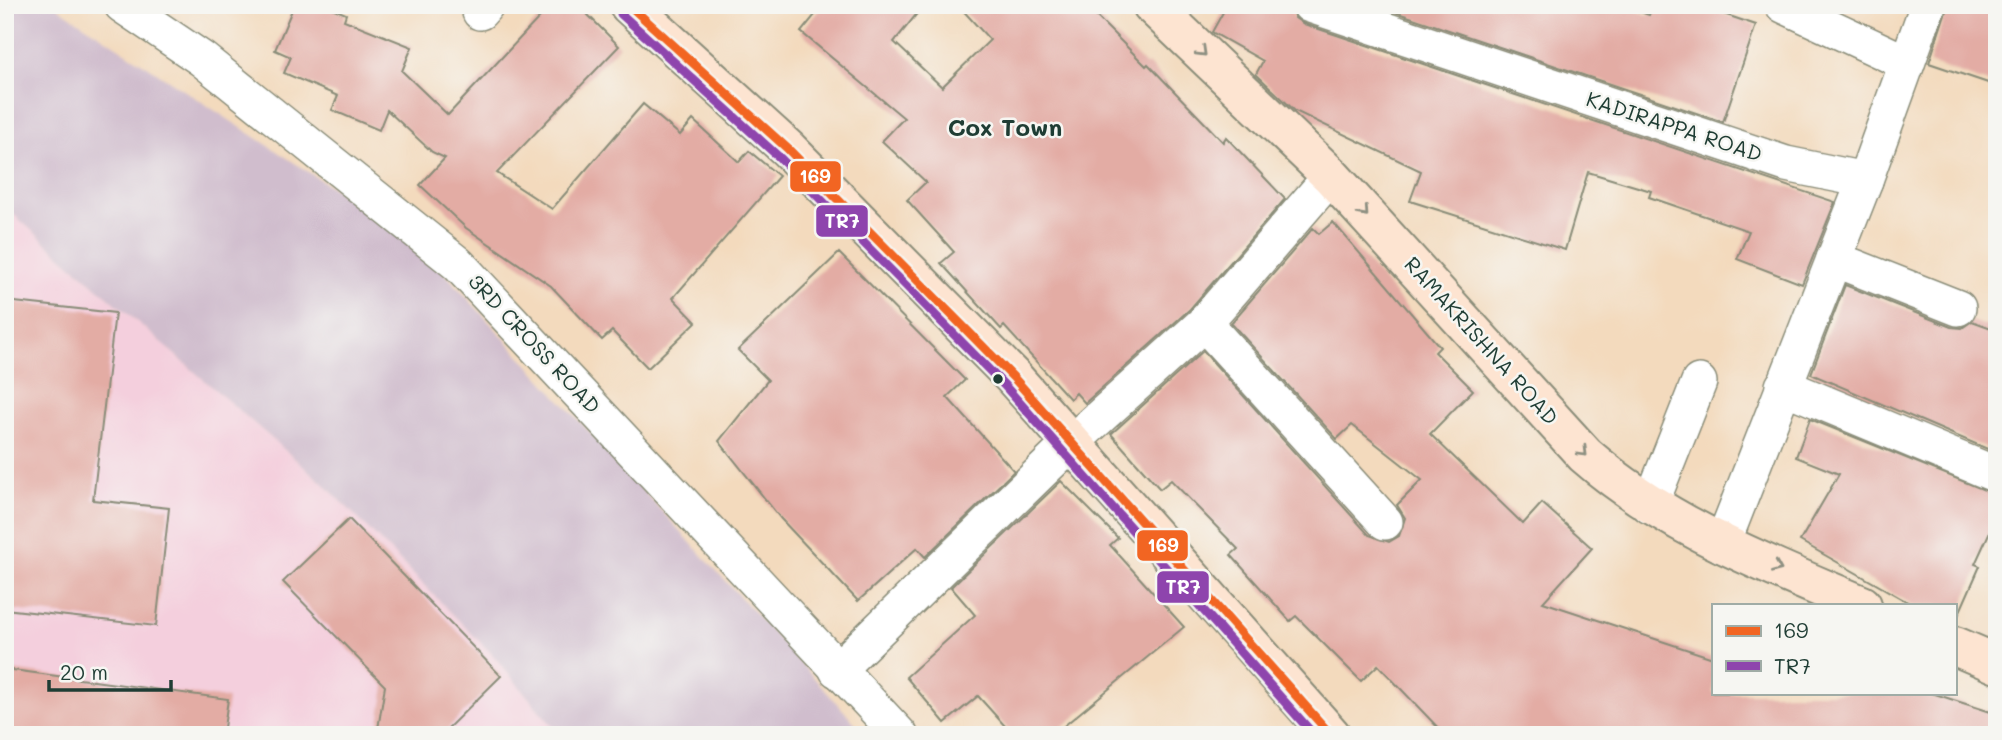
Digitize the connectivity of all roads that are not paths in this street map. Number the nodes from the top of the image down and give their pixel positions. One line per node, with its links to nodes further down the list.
1 (122, 5): 23 (street, 3RD CROSS ROAD)
2 (629, 5): 15 (street)
3 (1152, 5): 8 (street, RAMAKRISHNA ROAD, one-way to 8)
4 (1310, 5): 9 (street, KADIRAPPA ROAD)
5 (1783, 5): 7 (street)
6 (1928, 5): 7 (street)
7 (1908, 63): 9 (street)
8 (1331, 176): 12 (street); 17 (street, RAMAKRISHNA ROAD, one-way to 17)
9 (1865, 180): 10 (street)
10 (1834, 259): 11 (street); 14 (street)
11 (1958, 309)
12 (1204, 323): 15 (street); 18 (street)
13 (1699, 382): 17 (street)
14 (1783, 386): 16 (street); 19 (street)
15 (1072, 442): 23 (street); 25 (street)
16 (1997, 475)
17 (1650, 506): 19 (street, RAMAKRISHNA ROAD)
18 (1385, 522)
19 (1722, 545): 20 (street, RAMAKRISHNA ROAD, one-way to 20)
20 (1860, 604)
21 (1956, 646): 22 (street)
22 (1997, 664)
23 (837, 670): 24 (street, 3RD CROSS ROAD)
24 (900, 735)
25 (1331, 735)

